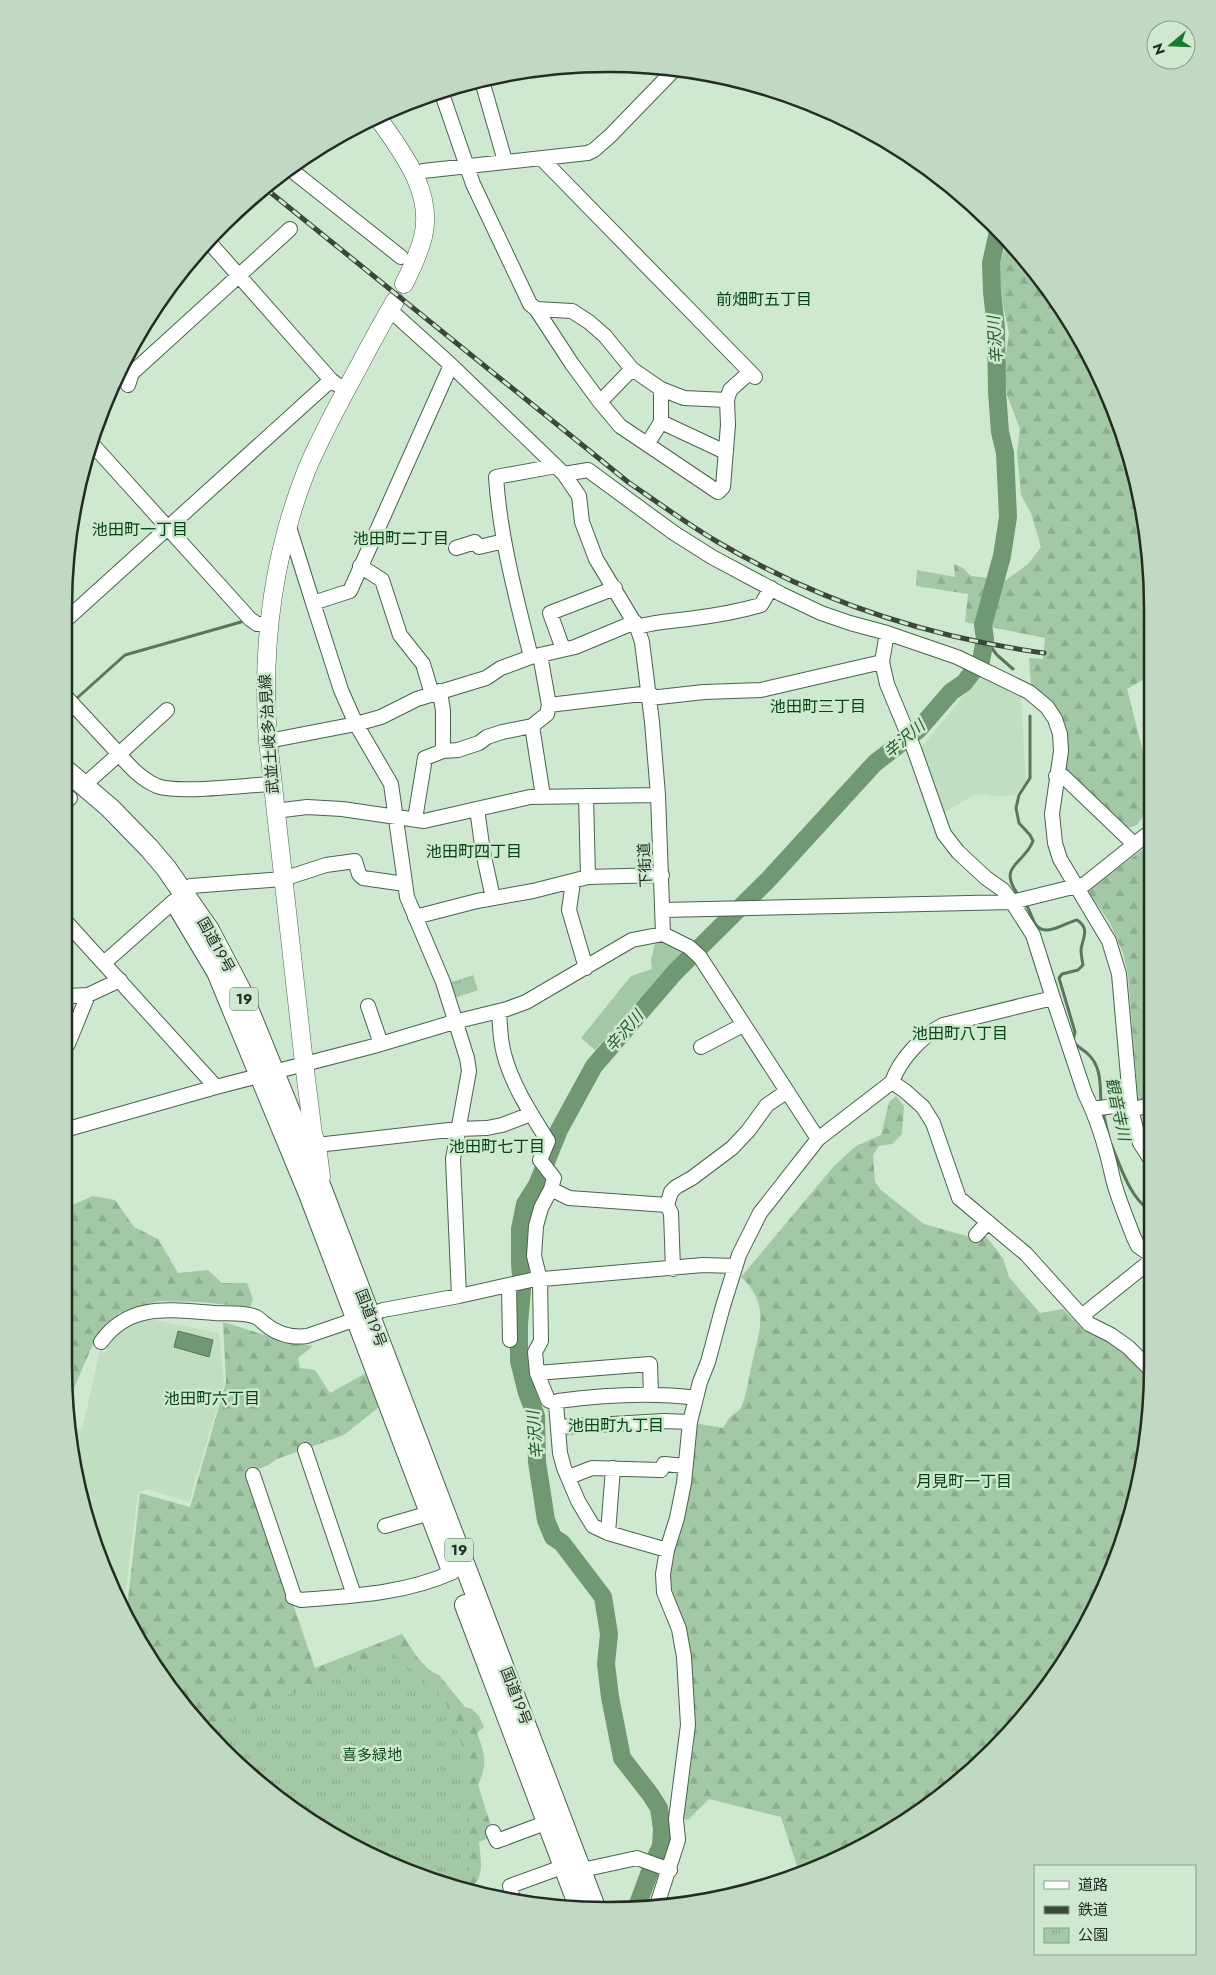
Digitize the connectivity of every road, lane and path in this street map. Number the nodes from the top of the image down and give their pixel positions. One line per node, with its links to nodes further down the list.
1 (668, 76): 5 (street)
2 (484, 88): 6 (street)
3 (444, 99): 7 (street)
4 (381, 123): 9 (main road)
5 (541, 158): 6 (street); 23 (street)
6 (505, 161): 7 (street)
7 (466, 166): 9 (street); 16 (street)
8 (295, 173): 12 (street)
9 (415, 174): 14 (main road)
10 (290, 229): 13 (street)
11 (213, 246): 13 (street)
12 (400, 257)
13 (239, 276): 19 (street); 20 (street)
14 (404, 284)
15 (392, 306): 17 (street, 下街道); 22 (main road, 武並土岐多治見線)
16 (536, 309): 18 (street); 24 (street)
17 (451, 365): 29 (street, 下街道); 34 (street)
18 (632, 368): 21 (street); 24 (street)
19 (331, 380): 22 (street); 31 (street)
20 (128, 385)
21 (661, 389): 23 (street); 25 (street)
22 (345, 391): 30 (main road, 武並土岐多治見線)
23 (727, 400): 28 (street)
24 (600, 402): 26 (street)
25 (661, 422): 26 (street); 28 (street)
26 (648, 444): 28 (street)
27 (97, 450): 31 (street)
28 (726, 450)
29 (560, 470): 32 (street); 35 (street, 下街道); 36 (street)
30 (289, 527): 37 (street); 39 (main road, 武並土岐多治見線)
31 (168, 528): 38 (street); 39 (street)
32 (504, 540): 33 (street); 43 (street)
33 (456, 548)
34 (360, 566): 37 (street); 45 (street)
35 (615, 588): 40 (street, 下街道); 42 (street)
36 (771, 588): 40 (street); 41 (street)
37 (313, 603): 50 (street)
38 (72, 614)
39 (269, 624): 52 (main road, 武並土岐多治見線)
40 (636, 624): 42 (street); 46 (street, 下街道)
41 (887, 633): 44 (street); 56 (street)
42 (563, 649): 43 (street)
43 (535, 656): 45 (street); 48 (street)
44 (882, 662): 46 (street); 77 (street)
45 (436, 692): 50 (street); 53 (street)
46 (650, 695): 48 (street); 59 (street, 下街道)
47 (72, 703): 54 (street)
48 (549, 705): 51 (street)
49 (167, 710): 54 (street)
50 (356, 724): 52 (street); 65 (street)
51 (532, 726): 53 (street); 60 (street)
52 (268, 740): 58 (main road, 武並土岐多治見線)
53 (443, 752): 66 (street)
54 (119, 754): 57 (street); 58 (street)
55 (72, 775): 75 (highway, 国道19号 / 19)
56 (1056, 776): 68 (street); 74 (street)
57 (91, 779)
58 (272, 784): 64 (main road, 武並土岐多治見線)
59 (658, 795): 61 (street); 69 (street, 下街道)
60 (543, 796): 61 (street); 63 (street)
61 (586, 796): 70 (street)
62 (72, 797): 75 (highway, 国道19号 / 19)
63 (478, 809): 66 (street); 76 (street)
64 (275, 810): 65 (street); 71 (main road, 武並土岐多治見線)
65 (395, 816): 66 (street); 73 (street)
66 (416, 819)
67 (1144, 836): 68 (street)
68 (1134, 844): 74 (street)
69 (662, 875): 70 (street); 78 (street, 下街道)
70 (588, 877): 72 (street)
71 (283, 879): 73 (street); 75 (street); 95 (main road, 武並土岐多治見線)
72 (573, 882): 76 (street); 83 (street)
73 (405, 884): 79 (street)
74 (1077, 887): 77 (street); 102 (street)
75 (179, 896): 82 (street); 96 (highway, 国道19号 / 19)
76 (494, 898): 79 (street)
77 (1019, 900): 78 (street); 87 (street)
78 (663, 910): 81 (street, 下街道)
79 (415, 917): 90 (street)
80 (72, 928): 82 (street)
81 (663, 934): 83 (street); 91 (street)
82 (104, 963): 84 (street)
83 (586, 968): 89 (street)
84 (120, 980): 86 (street); 98 (street)
85 (72, 996): 86 (street)
86 (88, 996): 92 (street)
87 (1053, 998): 97 (street); 101 (street)
88 (368, 1006): 93 (street)
89 (499, 1011): 90 (street); 103 (street)
90 (454, 1022): 93 (street); 105 (street)
91 (743, 1025): 94 (street); 99 (street)
92 (72, 1034)
93 (381, 1044): 95 (street)
94 (702, 1047)
95 (304, 1064): 96 (street); 107 (main road, 武並土岐多治見線)
96 (266, 1073): 98 (street); 110 (highway, 国道19号 / 19); 122 (highway, 国道19号 / 19)
97 (892, 1082): 106 (street); 112 (street)
98 (216, 1086): 104 (street)
99 (786, 1092): 106 (street); 111 (street)
100 (1144, 1106): 102 (street)
101 (1098, 1107): 102 (street); 114 (street)
102 (1131, 1110): 108 (street)
103 (531, 1114): 105 (street); 109 (street)
104 (72, 1128)
105 (458, 1129): 107 (street); 120 (street)
106 (818, 1139): 115 (street)
107 (317, 1145): 110 (main road, 武並土岐多治見線)
108 (1144, 1149)
109 (552, 1183): 111 (street); 118 (street)
110 (322, 1190): 122 (highway, 国道19号 / 19)
111 (667, 1205): 116 (street)
112 (988, 1222): 113 (street); 121 (street)
113 (976, 1235)
114 (1144, 1251)
115 (736, 1266): 116 (street); 128 (street)
116 (673, 1269): 118 (street)
117 (1144, 1270): 121 (street)
118 (536, 1280): 119 (street); 126 (street)
119 (511, 1285): 120 (street); 123 (street)
120 (460, 1296): 122 (street)
121 (1083, 1315): 125 (street)
122 (362, 1316): 124 (street); 137 (highway, 国道19号 / 19); 145 (highway, 国道19号 / 19)
123 (510, 1340)
124 (101, 1342)
125 (1144, 1363)
126 (537, 1373): 127 (street); 129 (street)
127 (651, 1395): 128 (street); 129 (street)
128 (696, 1398): 130 (street)
129 (556, 1404): 131 (street)
130 (690, 1422): 131 (street); 133 (street)
131 (559, 1427): 136 (street)
132 (305, 1450): 142 (street)
133 (685, 1466): 134 (street); 140 (street)
134 (613, 1468): 136 (street); 139 (street)
135 (253, 1475): 142 (street)
136 (568, 1477): 139 (street)
137 (430, 1513): 138 (street); 141 (highway, 国道19号 / 19)
138 (385, 1526)
139 (608, 1533): 140 (street)
140 (667, 1550): 146 (street)
141 (453, 1572): 142 (street); 143 (highway, 国道19号 / 19)
142 (354, 1595)
143 (548, 1822): 144 (street); 145 (highway, 国道19号 / 19)
144 (493, 1832)
145 (573, 1868): 146 (street); 147 (street); 149 (highway, 国道19号 / 19); 150 (highway, 国道19号 / 19)
146 (666, 1869): 148 (street)
147 (512, 1893)
148 (658, 1900)
149 (579, 1901)
150 (591, 1902)

